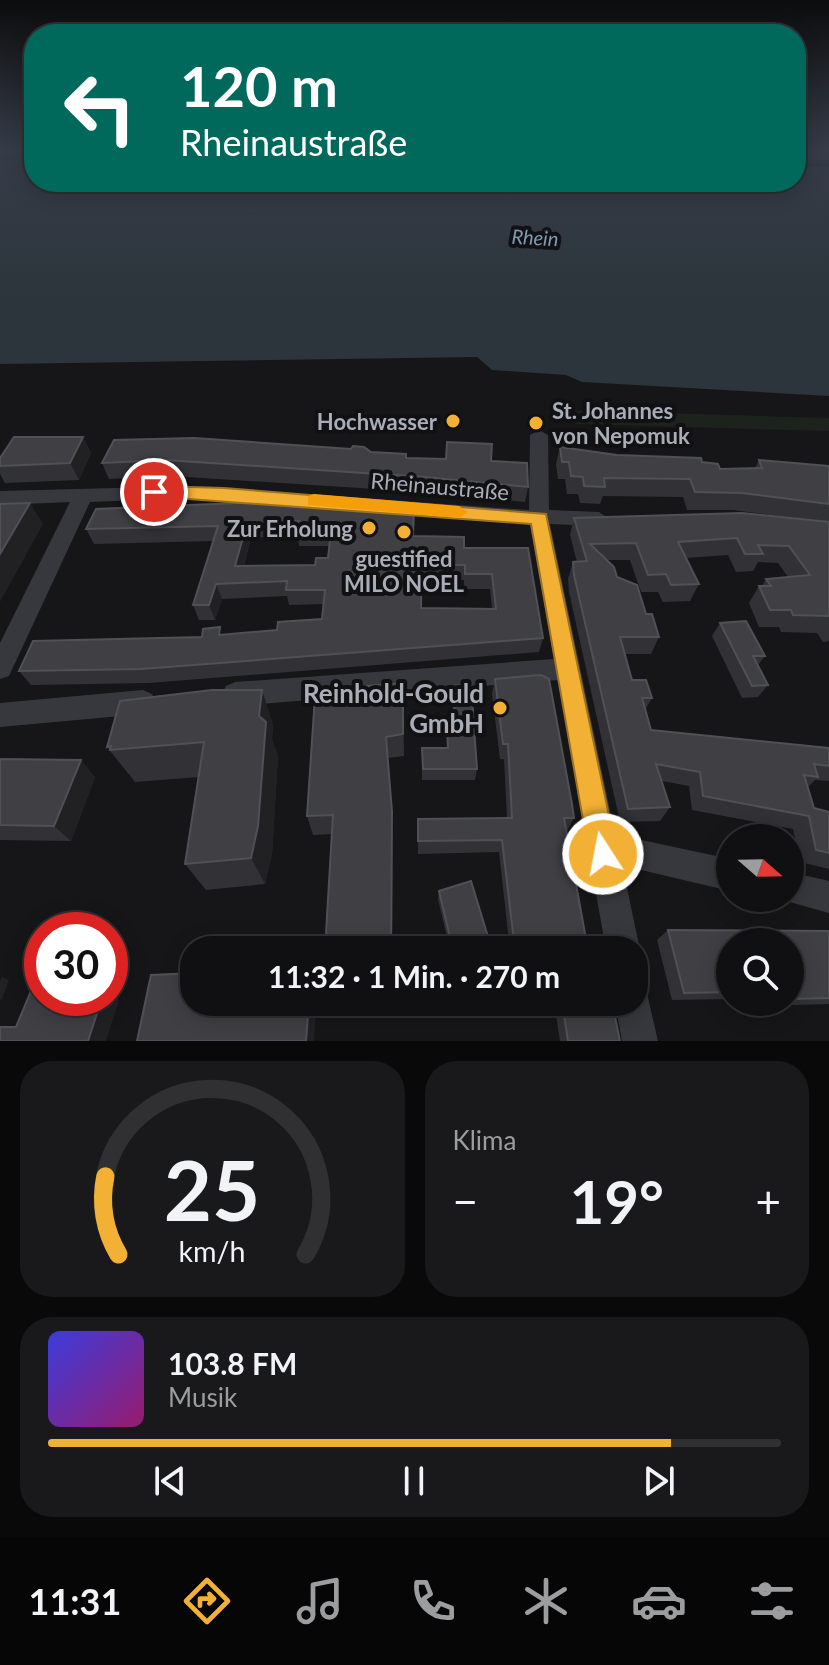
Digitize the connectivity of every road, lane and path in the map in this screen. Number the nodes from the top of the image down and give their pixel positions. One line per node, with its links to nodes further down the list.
1 (539, 435): 4 (street)
2 (84, 494): 3 (street, Rheinaustraße); 4 (street, Rheinaustraße); 6 (street)
3 (0, 498)
4 (539, 518): 5 (street, Rheinaustraße); 7 (street)
5 (615, 519)
6 (0, 668)
7 (566, 669): 8 (street); 11 (street)
8 (209, 696)
9 (164, 700): 10 (street)
10 (0, 715)
11 (603, 854): 12 (street); 15 (street)
12 (716, 872)
13 (804, 891): 14 (street)
14 (829, 897)
15 (620, 936)
16 (636, 1016): 17 (street)
17 (640, 1041)

